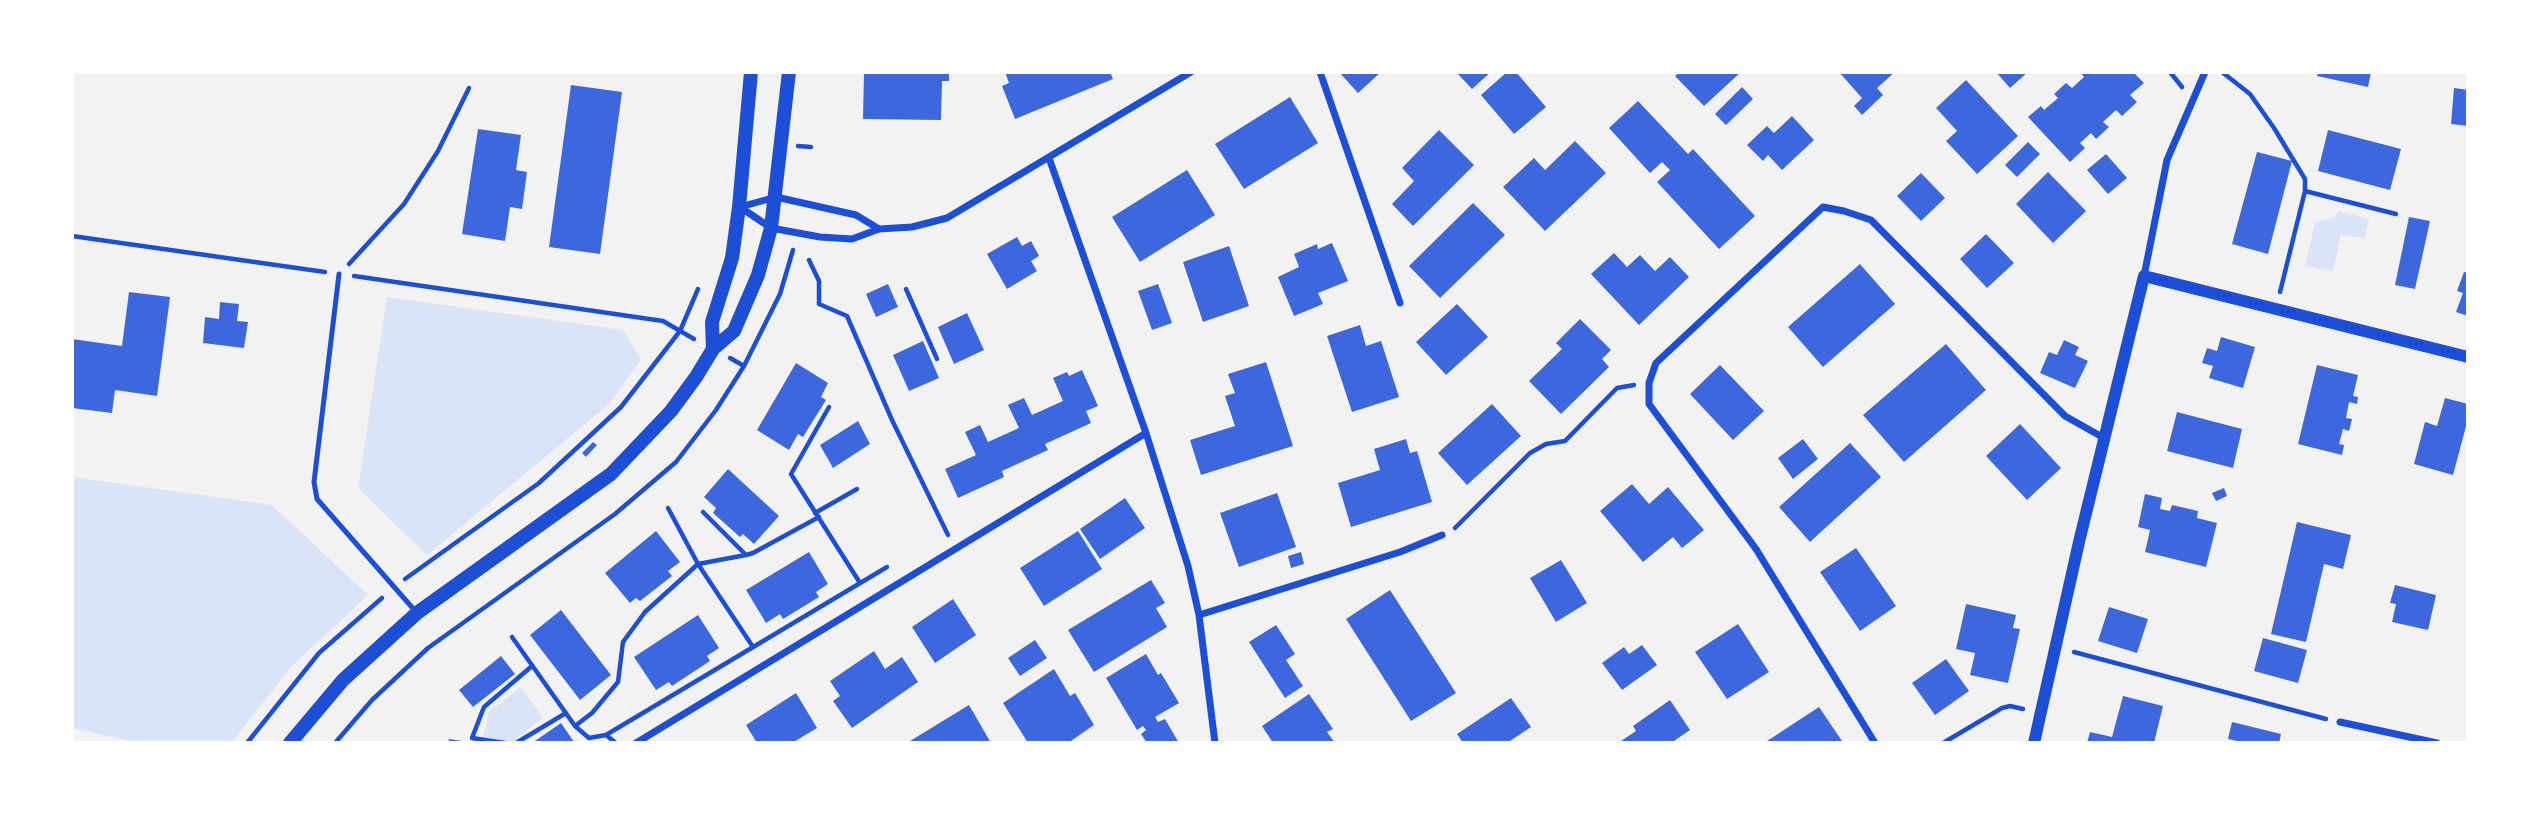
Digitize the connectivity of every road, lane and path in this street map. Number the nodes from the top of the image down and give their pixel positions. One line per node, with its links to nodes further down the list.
1 (751, 72): 11 (main road)
2 (789, 72): 10 (main road)
3 (1191, 72): 8 (street)
4 (1320, 72): 22 (street)
5 (2204, 72): 18 (street)
6 (2222, 72): 9 (path)
7 (469, 88): 17 (path)
8 (1049, 158): 14 (street); 29 (street)
9 (2305, 191): 12 (path); 21 (path)
10 (776, 198): 11 (street); 13 (main road); 14 (street)
11 (739, 207): 13 (street); 24 (main road)
12 (2396, 214)
13 (771, 228): 14 (street); 24 (main road)
14 (879, 229)
15 (72, 236): 17 (path)
16 (809, 260): 36 (path)
17 (339, 274): 23 (path); 41 (lane)
18 (2144, 276): 25 (street); 30 (street)
19 (699, 288): 23 (path)
20 (906, 289): 26 (path)
21 (2279, 296)
22 (1400, 303)
23 (680, 331): 41 (path)
24 (713, 349): 43 (main road)
25 (2468, 356)
26 (937, 359)
27 (1649, 383): 30 (street); 35 (path); 61 (street)
28 (828, 407): 34 (path)
29 (1146, 433): 36 (street); 44 (street)
30 (2104, 438): 47 (street)
31 (858, 489): 34 (path)
32 (668, 508): 38 (path)
33 (703, 512): 37 (path)
34 (817, 515): 37 (path); 40 (path)
35 (1443, 535): 44 (street)
36 (955, 548): 42 (street)
37 (746, 555): 38 (path)
38 (698, 564): 46 (path); 52 (path)
39 (889, 566): 40 (path)
40 (860, 583): 42 (path); 46 (path)
41 (394, 587): 43 (lane); 54 (path)
42 (871, 599): 59 (street)
43 (417, 613): 55 (main road)
44 (1199, 615): 60 (street)
45 (512, 637): 48 (path)
46 (753, 647): 53 (path)
47 (2055, 648): 51 (path); 63 (street)
48 (533, 666): 50 (path); 56 (path)
49 (2029, 710): 62 (path)
50 (566, 713): 52 (path); 57 (path)
51 (2340, 722): 64 (street)
52 (575, 726): 53 (path)
53 (606, 735): 58 (path)
54 (247, 743)
55 (290, 743)
56 (505, 743)
57 (516, 743)
58 (616, 743)
59 (636, 743)
60 (1215, 743)
61 (1875, 743)
62 (1943, 743)
63 (2034, 743)
64 (2437, 743)

